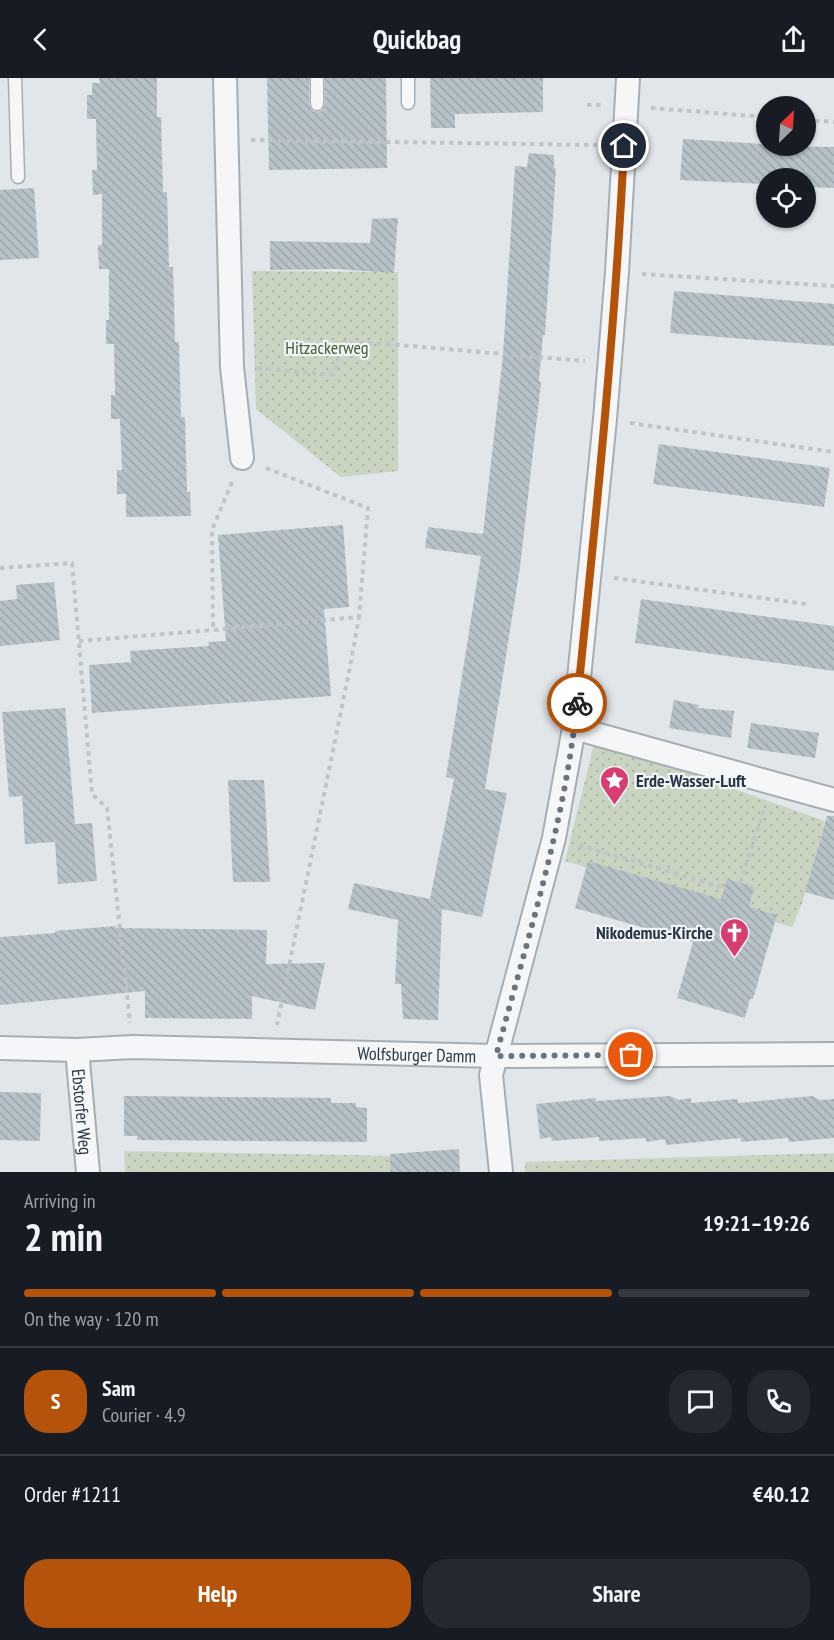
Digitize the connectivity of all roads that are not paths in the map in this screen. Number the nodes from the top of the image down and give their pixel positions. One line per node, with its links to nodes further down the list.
1 (15, 78): 8 (lane)
2 (225, 78): 9 (street)
3 (317, 78): 7 (lane)
4 (408, 78): 6 (lane)
5 (628, 78): 10 (street)
6 (408, 103)
7 (317, 104)
8 (18, 177)
9 (242, 458)
10 (574, 728): 11 (street); 15 (street)
11 (834, 800)
12 (0, 1048): 13 (street, Wolfsburger Damm)
13 (77, 1050): 15 (street, Wolfsburger Damm); 16 (street, Ebstorfer Weg)
14 (834, 1054): 15 (street, Wolfsburger Damm)
15 (496, 1056): 17 (street)
16 (88, 1172)
17 (501, 1172)

